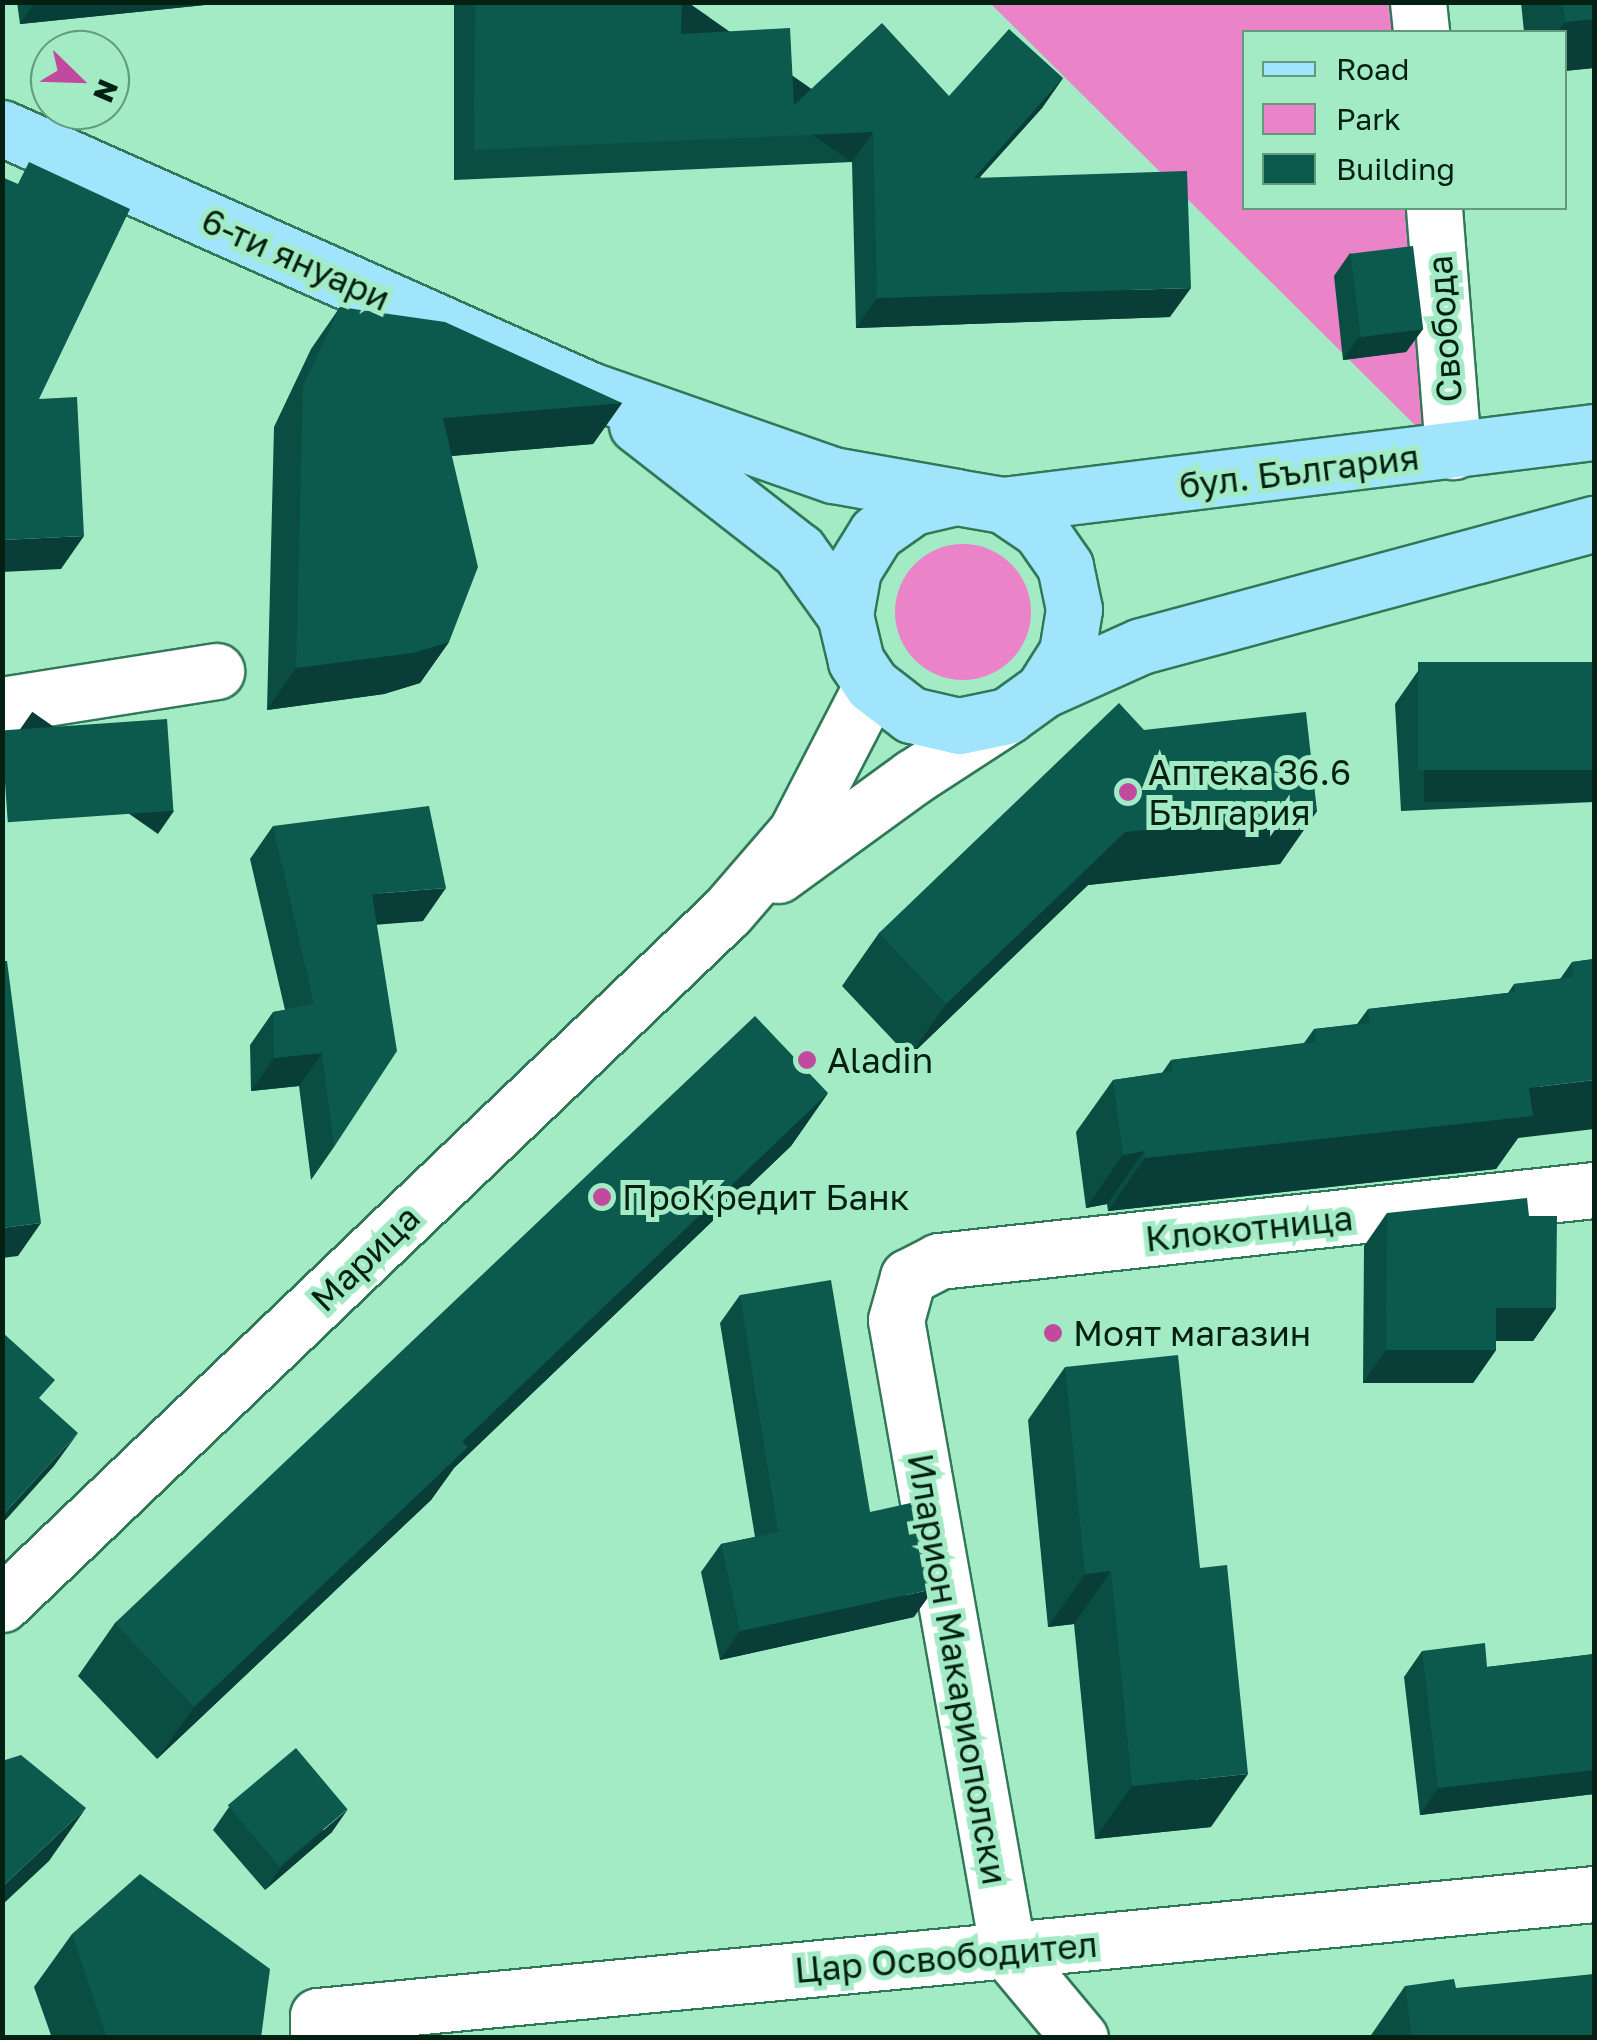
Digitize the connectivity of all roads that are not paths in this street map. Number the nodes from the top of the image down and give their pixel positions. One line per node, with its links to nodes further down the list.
1 (1418, 2): 2 (street)
2 (1421, 30)
3 (2, 128): 5 (main road, 6-ти януари)
4 (1434, 210): 7 (street, Свобода)
5 (590, 390): 8 (main road); 10 (main road)
6 (1594, 432): 7 (main road, бул. България)
7 (1454, 450): 8 (main road, бул. България)
8 (980, 501): 10 (main road); 13 (main road)
9 (1594, 524): 13 (main road)
10 (845, 614): 12 (main road)
11 (216, 672): 14 (street)
12 (872, 686): 13 (main road); 15 (street)
13 (1025, 703): 15 (street)
14 (2, 706)
15 (728, 912): 18 (street, Марица)
16 (1594, 1190): 17 (street, Клокотница)
17 (908, 1277): 20 (street, Иларион Макариополски)
18 (2, 1604)
19 (1594, 1894): 20 (street, Цар Освободител)
20 (1008, 1952): 21 (street, Цар Освободител); 22 (street, Иларион Макариополски)
21 (318, 2027)
22 (1080, 2038)

